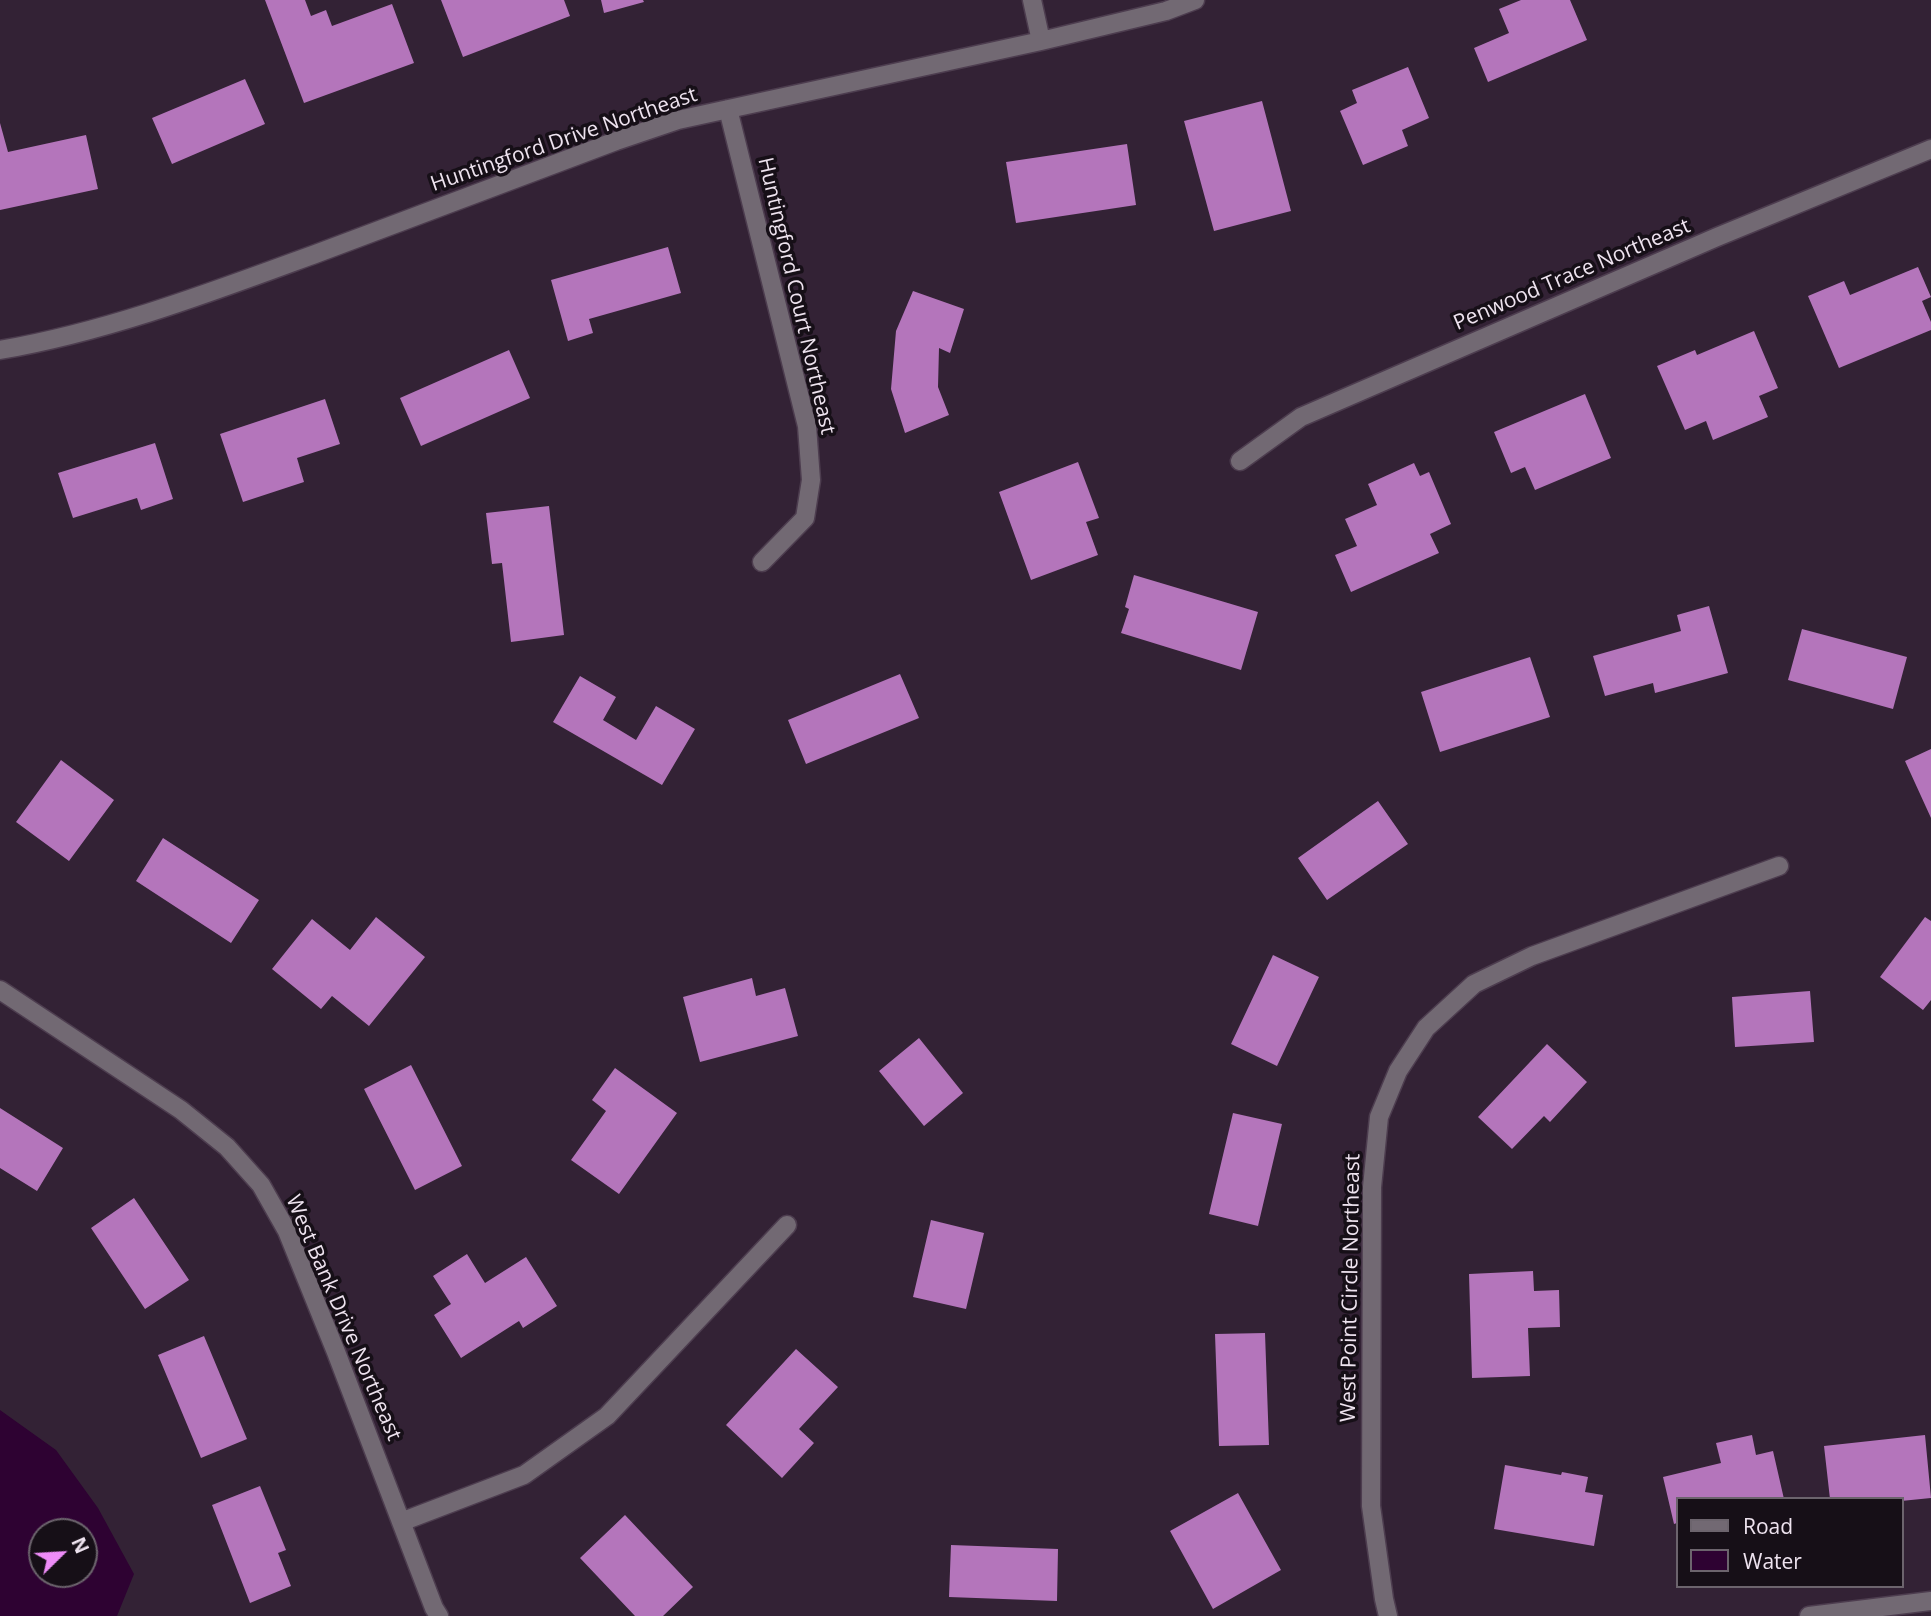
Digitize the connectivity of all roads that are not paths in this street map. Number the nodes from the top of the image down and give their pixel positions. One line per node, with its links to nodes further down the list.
1 (1032, 0): 3 (street)
2 (1195, 0): 3 (street, Huntingford Drive Northeast)
3 (1041, 41): 4 (street, Huntingford Drive Northeast)
4 (728, 109): 6 (street, Huntingford Drive Northeast); 8 (street, Huntingford Court Northeast)
5 (1931, 149): 7 (street, Penwood Trace Northeast)
6 (0, 350)
7 (1240, 461)
8 (762, 562)
9 (1779, 866): 15 (street, West Point Circle Northeast)
10 (0, 990): 12 (street, West Bank Drive Northeast)
11 (787, 1225): 12 (street)
12 (401, 1522): 14 (street, West Bank Drive Northeast)
13 (1931, 1601): 16 (street)
14 (439, 1616)
15 (1388, 1616)
16 (1809, 1616)

